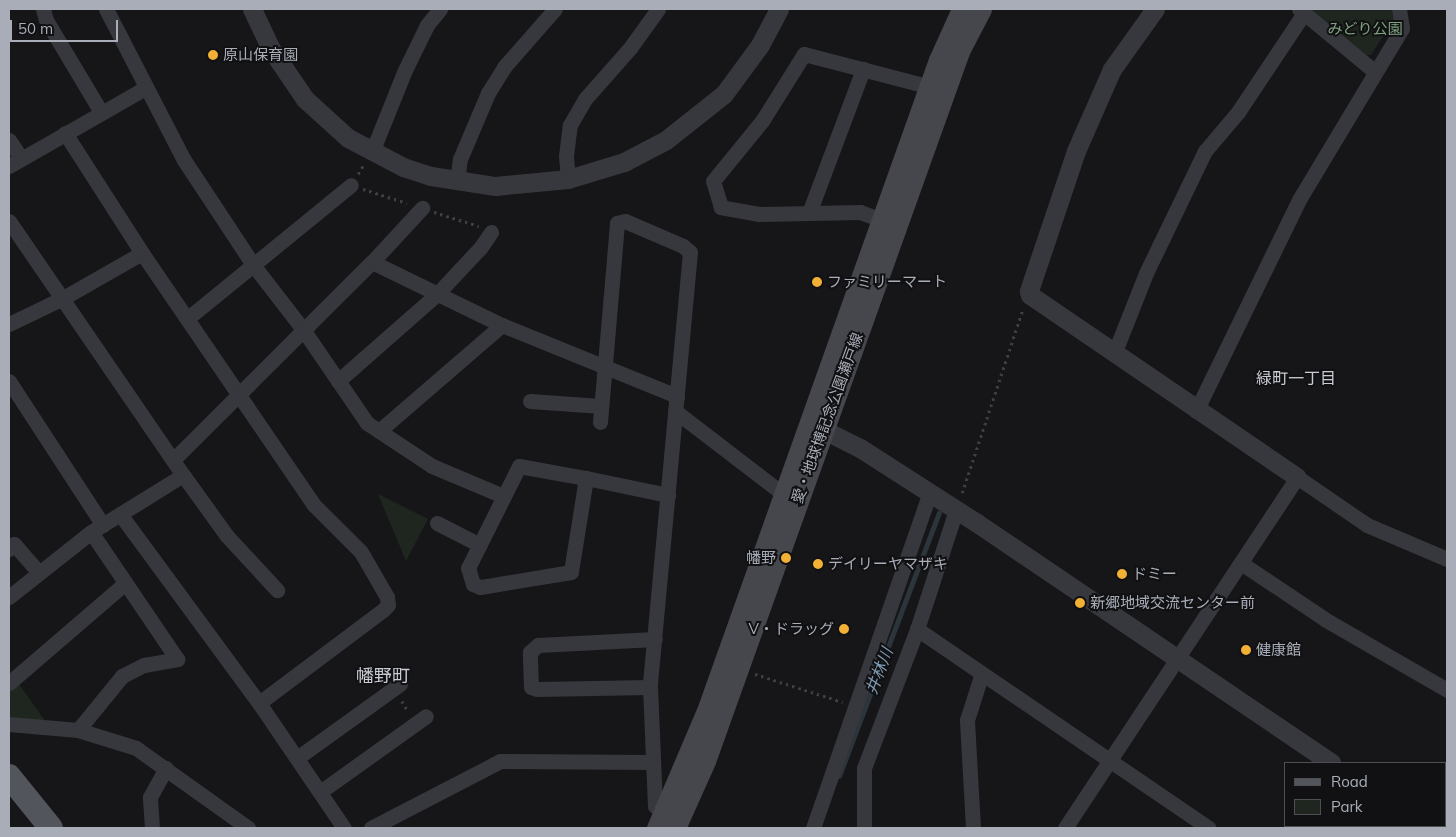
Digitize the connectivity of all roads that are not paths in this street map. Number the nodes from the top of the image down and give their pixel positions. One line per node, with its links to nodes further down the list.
1 (43, 9): 17 (street)
2 (106, 9): 15 (street)
3 (252, 9): 20 (street)
4 (440, 9): 20 (street)
5 (555, 9): 23 (street)
6 (658, 9): 22 (street)
7 (779, 9): 22 (street)
8 (962, 9): 16 (main road, 愛・地球博記念公園瀬戸線)
9 (981, 9): 16 (main road, 愛・地球博記念公園瀬戸線)
10 (1155, 9): 39 (street)
11 (1399, 9): 14 (street)
12 (1301, 11): 14 (street); 39 (street)
13 (863, 69): 16 (street); 26 (street); 26 (street)
14 (1374, 71): 48 (street)
15 (145, 88): 17 (street); 32 (street)
16 (937, 88): 27 (main road, 愛・地球博記念公園瀬戸線); 50 (main road, 愛・地球博記念公園瀬戸線)
17 (101, 112): 18 (street)
18 (65, 133): 21 (street); 30 (street)
19 (9, 140): 21 (street)
20 (372, 152): 23 (street)
21 (15, 162)
22 (568, 179): 23 (street)
23 (457, 182)
24 (351, 186): 32 (street)
25 (422, 208): 31 (street)
26 (810, 212): 27 (street)
27 (882, 220): 50 (main road, 愛・地球博記念公園瀬戸線)
28 (9, 221): 34 (street)
29 (491, 232): 33 (street)
30 (142, 253): 34 (street); 35 (street)
31 (372, 262): 33 (street); 38 (street)
32 (254, 266): 35 (street); 38 (street)
33 (437, 294): 37 (street); 41 (street)
34 (63, 298): 36 (street); 52 (street)
35 (188, 318): 43 (street)
36 (9, 324)
37 (502, 325): 40 (street); 51 (street)
38 (302, 328): 41 (street); 43 (street)
39 (1114, 354): 48 (street)
40 (604, 368): 44 (street); 44 (street); 46 (street)
41 (338, 380): 51 (street)
42 (9, 381): 63 (street)
43 (239, 394): 52 (street); 80 (street)
44 (676, 396): 47 (street)
45 (530, 401): 46 (street)
46 (601, 406): 49 (street)
47 (675, 411): 56 (street); 59 (street)
48 (1196, 411): 54 (street)
49 (600, 422)
50 (816, 426): 57 (street); 59 (main road, 愛・地球博記念公園瀬戸線)
51 (379, 431): 58 (street)
52 (173, 460): 53 (street)
53 (183, 474): 61 (street); 70 (street)
54 (1297, 477): 66 (street); 67 (street)
55 (586, 478): 56 (street); 58 (street); 64 (street)
56 (668, 495): 73 (street)
57 (929, 495): 60 (street); 97 (street)
58 (502, 496): 64 (street)
59 (789, 499): 91 (main road, 愛・地球博記念公園瀬戸線); 91 (main road, 愛・地球博記念公園瀬戸線)
60 (956, 510): 72 (street); 74 (street)
61 (120, 514): 63 (street); 80 (street)
62 (437, 522): 64 (street)
63 (97, 528): 68 (street); 69 (street)
64 (480, 545)
65 (9, 548): 68 (street)
66 (1447, 559)
67 (1241, 563): 74 (street); 79 (street)
68 (39, 573): 71 (street)
69 (124, 584): 76 (street); 83 (street)
70 (278, 590)
71 (9, 597)
72 (917, 629): 75 (street); 98 (street)
73 (655, 639): 78 (street); 78 (street)
74 (1177, 659): 85 (street); 87 (street)
75 (982, 673): 85 (street); 99 (street)
76 (9, 683)
77 (397, 686): 84 (street)
78 (650, 687): 86 (street)
79 (1447, 690)
80 (259, 703): 84 (street)
81 (421, 719): 90 (street)
82 (9, 724): 83 (street)
83 (78, 730): 88 (street)
84 (296, 758): 90 (street)
85 (1108, 761): 100 (street); 101 (street)
86 (651, 762): 91 (street); 96 (street)
87 (1330, 762)
88 (166, 768): 93 (street); 94 (street)
89 (9, 776): 92 (main road)
90 (320, 792): 95 (street)
91 (669, 824)
92 (50, 828)
93 (152, 828)
94 (248, 828)
95 (344, 828)
96 (371, 828)
97 (813, 828)
98 (864, 828)
99 (973, 828)
100 (1064, 828)
101 (1209, 828)

